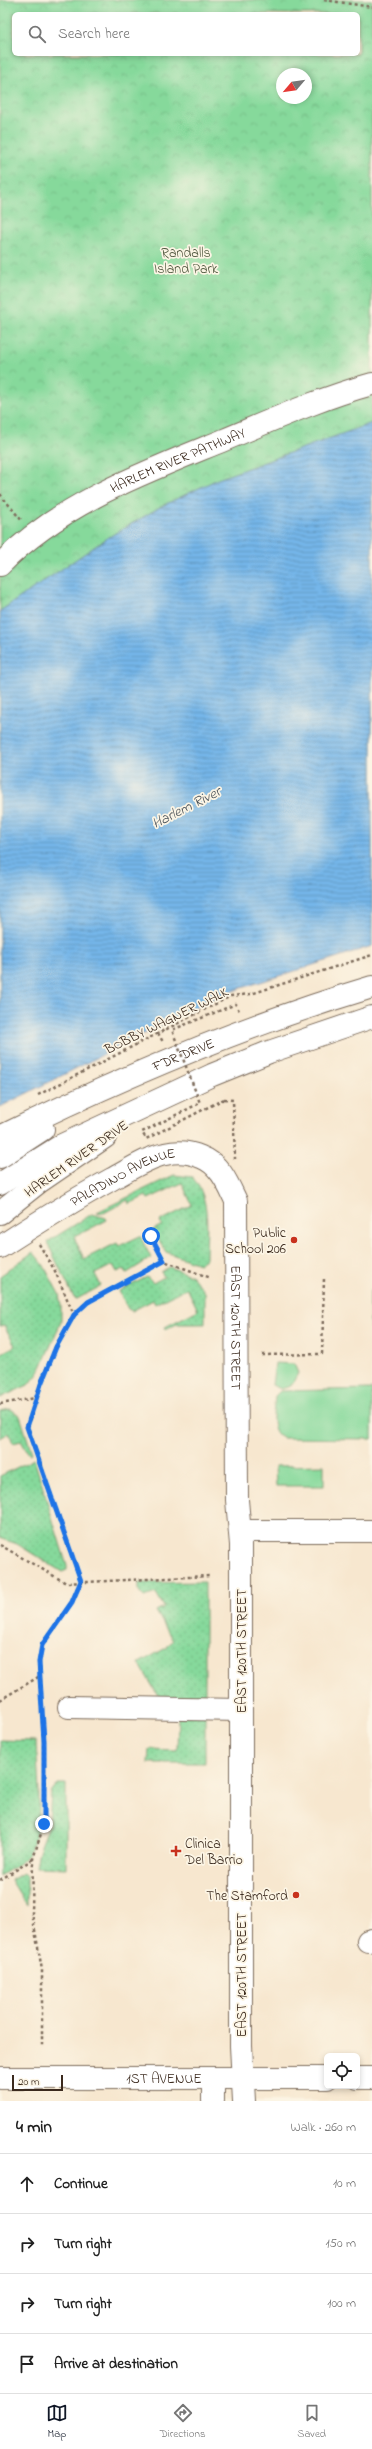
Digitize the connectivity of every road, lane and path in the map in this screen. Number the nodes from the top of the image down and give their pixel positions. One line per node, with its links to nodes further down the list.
1 (324, 0): 2 (path)
2 (372, 7)
3 (372, 384): 5 (main road, HARLEM RIVER PATHWAY)
4 (0, 494): 5 (path)
5 (34, 535): 6 (main road, HARLEM RIVER PATHWAY)
6 (0, 565)
7 (372, 955): 12 (path, BOBBY WAGNER WALK)
8 (372, 987): 11 (main road, FDR DRIVE)
9 (239, 1012): 14 (path, bridge)
10 (372, 1017): 13 (main road)
11 (109, 1086): 15 (main road, FDR DRIVE); 16 (main road)
12 (34, 1097)
13 (152, 1104): 17 (main road); 19 (main road, HARLEM RIVER DRIVE)
14 (233, 1117)
15 (0, 1138)
16 (0, 1158)
17 (0, 1184)
18 (236, 1201): 22 (main road, PALADINO AVENUE); 31 (main road, EAST 120TH STREET)
19 (0, 1213)
20 (151, 1236): 23 (path)
21 (39, 1243): 26 (path)
22 (0, 1247)
23 (164, 1261): 24 (path); 26 (path)
24 (211, 1278)
25 (324, 1278): 27 (path)
26 (74, 1315): 28 (path)
27 (262, 1355)
28 (36, 1398): 29 (path); 34 (path)
29 (0, 1404)
30 (372, 1531): 31 (main road)
31 (240, 1532): 38 (main road, EAST 120TH STREET)
32 (0, 1545): 34 (path)
33 (209, 1576): 34 (path)
34 (81, 1581): 35 (path)
35 (40, 1676): 36 (path); 39 (path)
36 (0, 1700)
37 (69, 1707): 38 (main road)
38 (241, 1710): 44 (main road, EAST 120TH STREET)
39 (33, 1859): 40 (path); 41 (path)
40 (0, 1880)
41 (42, 2046)
42 (0, 2078): 43 (main road, 1ST AVENUE)
43 (213, 2078): 44 (main road, 1ST AVENUE); 48 (main road)
44 (243, 2078): 45 (main road, 1ST AVENUE); 49 (main road, EAST 120TH STREET)
45 (324, 2078)
46 (360, 2078): 47 (main road)
47 (372, 2078)
48 (213, 2101)
49 (244, 2101)

